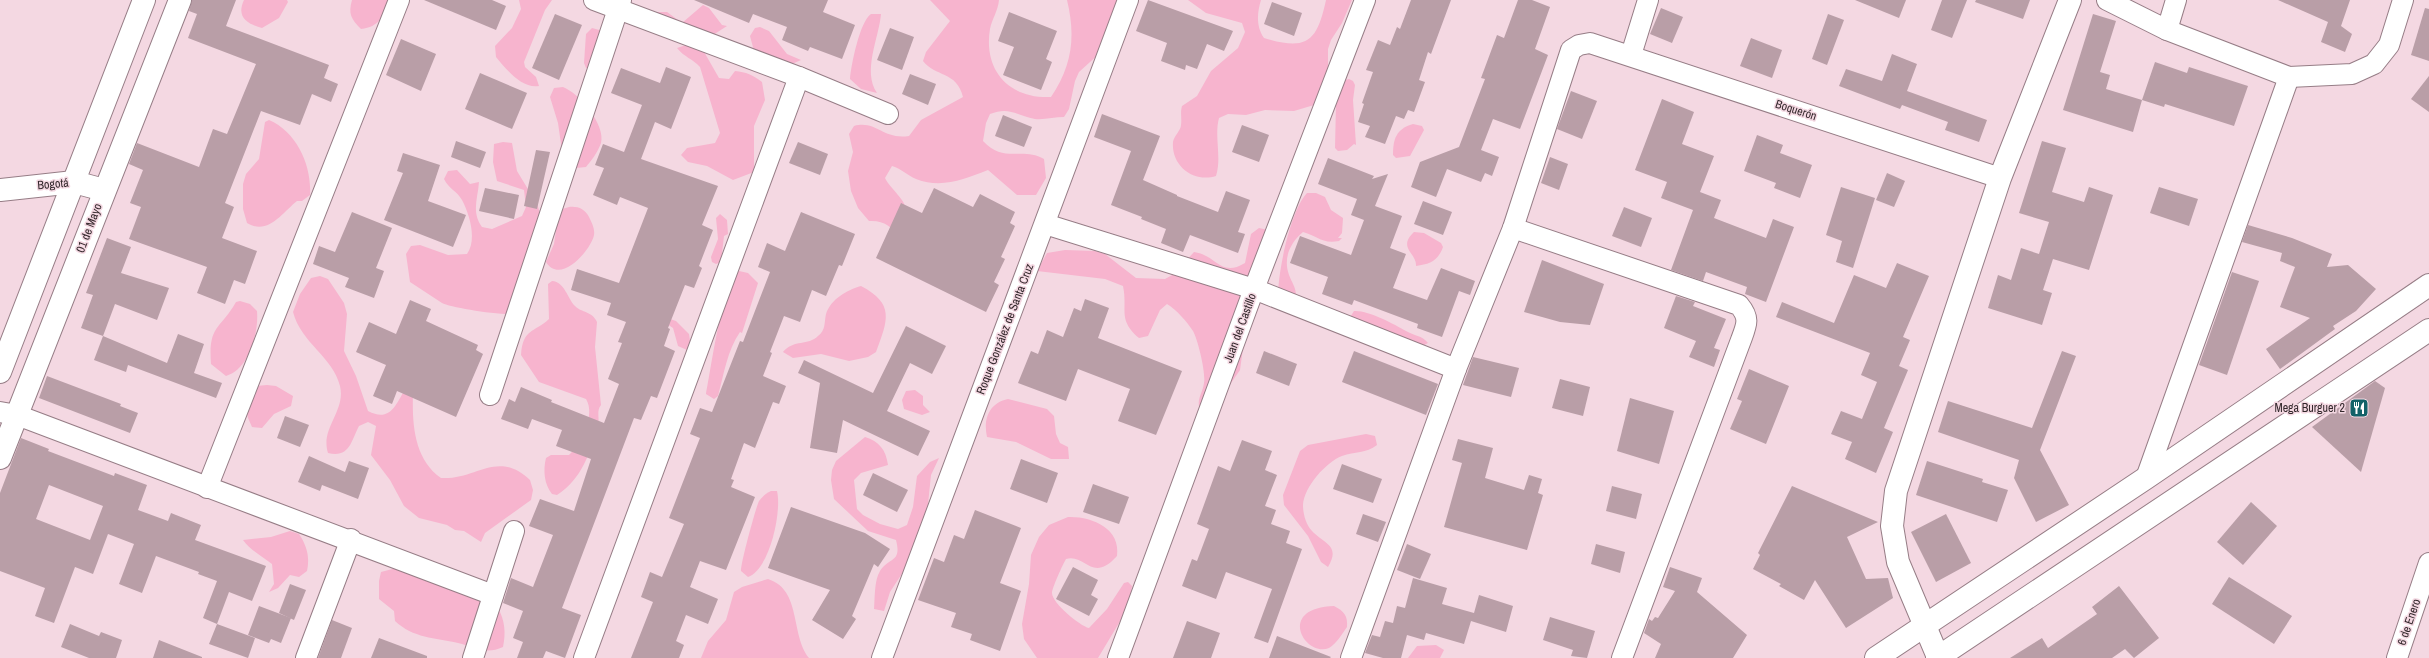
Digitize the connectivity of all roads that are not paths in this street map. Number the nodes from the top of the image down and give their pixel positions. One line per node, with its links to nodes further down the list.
1 (180, 0): 14 (main road, 01 de Mayo)
2 (399, 0): 34 (street)
3 (594, 0): 11 (street)
4 (1128, 0): 23 (street, Roque González de Santa Cruz)
5 (1365, 0): 26 (street, Juan del Castillo)
6 (1648, 0): 15 (street)
7 (2070, 0): 19 (main road)
8 (2107, 0): 13 (street)
9 (2176, 0): 13 (street)
10 (2403, 0): 17 (street)
11 (619, 5): 16 (street); 30 (street)
12 (140, 9): 14 (main road); 20 (main road)
13 (2167, 30): 17 (street)
14 (168, 31): 22 (main road, 01 de Mayo)
15 (1631, 55): 19 (street, Boquerón); 24 (street, Boquerón)
16 (799, 77): 18 (street); 42 (street)
17 (2289, 78): 33 (street)
18 (888, 114)
19 (2000, 178): 39 (main road)
20 (74, 182): 21 (main road, Bogotá); 22 (main road, Bogotá); 29 (main road)
21 (0, 190)
22 (104, 190): 31 (main road, 01 de Mayo)
23 (1045, 224): 26 (street); 43 (street, Roque González de Santa Cruz)
24 (1513, 228): 28 (street); 46 (street)
25 (2429, 285): 33 (main road)
26 (1254, 290): 28 (street); 44 (street, Juan del Castillo)
27 (2429, 330): 48 (main road)
28 (1456, 369): 45 (street)
29 (0, 372)
30 (490, 396)
31 (8, 414): 32 (main road, 01 de Mayo); 34 (street)
32 (0, 458)
33 (2146, 478): 39 (main road)
34 (207, 488): 36 (street)
35 (514, 531): 38 (street)
36 (351, 539): 38 (street); 40 (street)
37 (2429, 563): 49 (street, 6 de Enero)
38 (493, 595): 41 (street)
39 (1924, 626): 47 (main road); 48 (main road)
40 (306, 658)
41 (473, 658)
42 (584, 658)
43 (882, 658)
44 (1118, 658)
45 (1351, 658)
46 (1622, 658)
47 (1876, 658)
48 (1937, 658)
49 (2397, 658)

